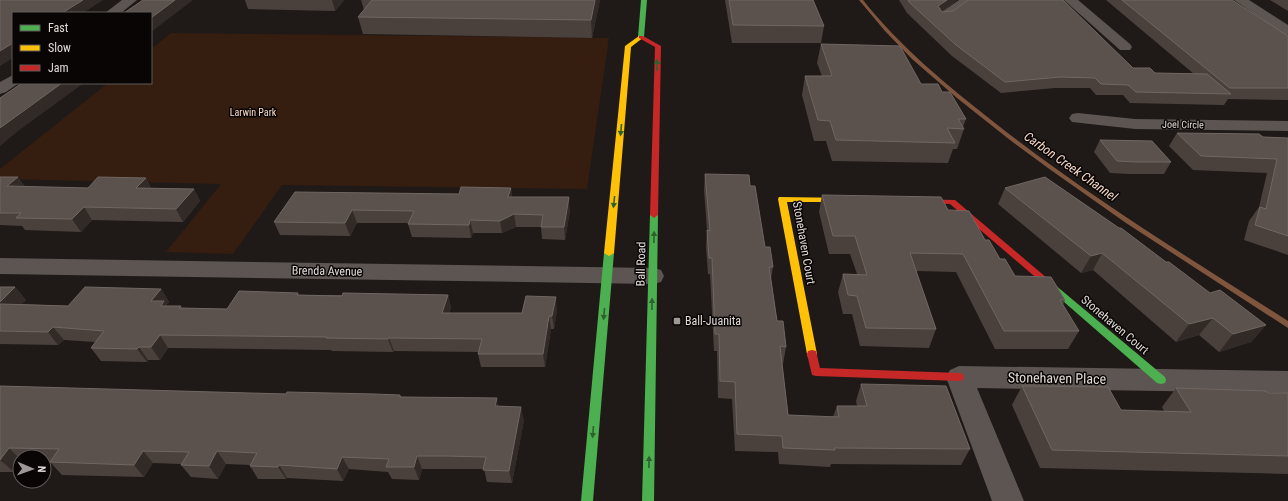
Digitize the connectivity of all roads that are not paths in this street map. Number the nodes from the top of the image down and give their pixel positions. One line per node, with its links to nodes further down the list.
1 (131, 0): 6 (street)
2 (644, 0): 9 (main road)
3 (1023, 0): 7 (street)
4 (1070, 0): 10 (street)
5 (1240, 0): 8 (street)
6 (113, 12)
7 (944, 17)
8 (1288, 31)
9 (641, 37): 18 (main road, one-way to 18); 19 (main road, Ball Road, one-way to 9)
10 (1126, 47)
11 (12, 81): 12 (street)
12 (0, 89)
13 (1078, 118): 14 (street, Joel Circle)
14 (1288, 126)
15 (859, 200): 20 (main road, Stonehaven Court)
16 (905, 201): 21 (main road, Stonehaven Court)
17 (0, 266): 18 (street, Brenda Avenue)
18 (607, 275): 19 (street, Brenda Avenue); 23 (main road, one-way to 23)
19 (653, 276): 24 (main road, Ball Road, one-way to 19)
20 (959, 377): 21 (street, Stonehaven Place); 25 (street)
21 (1161, 380): 22 (street, Stonehaven Place)
22 (1288, 382)
23 (588, 501)
24 (648, 501)
25 (1008, 501)

